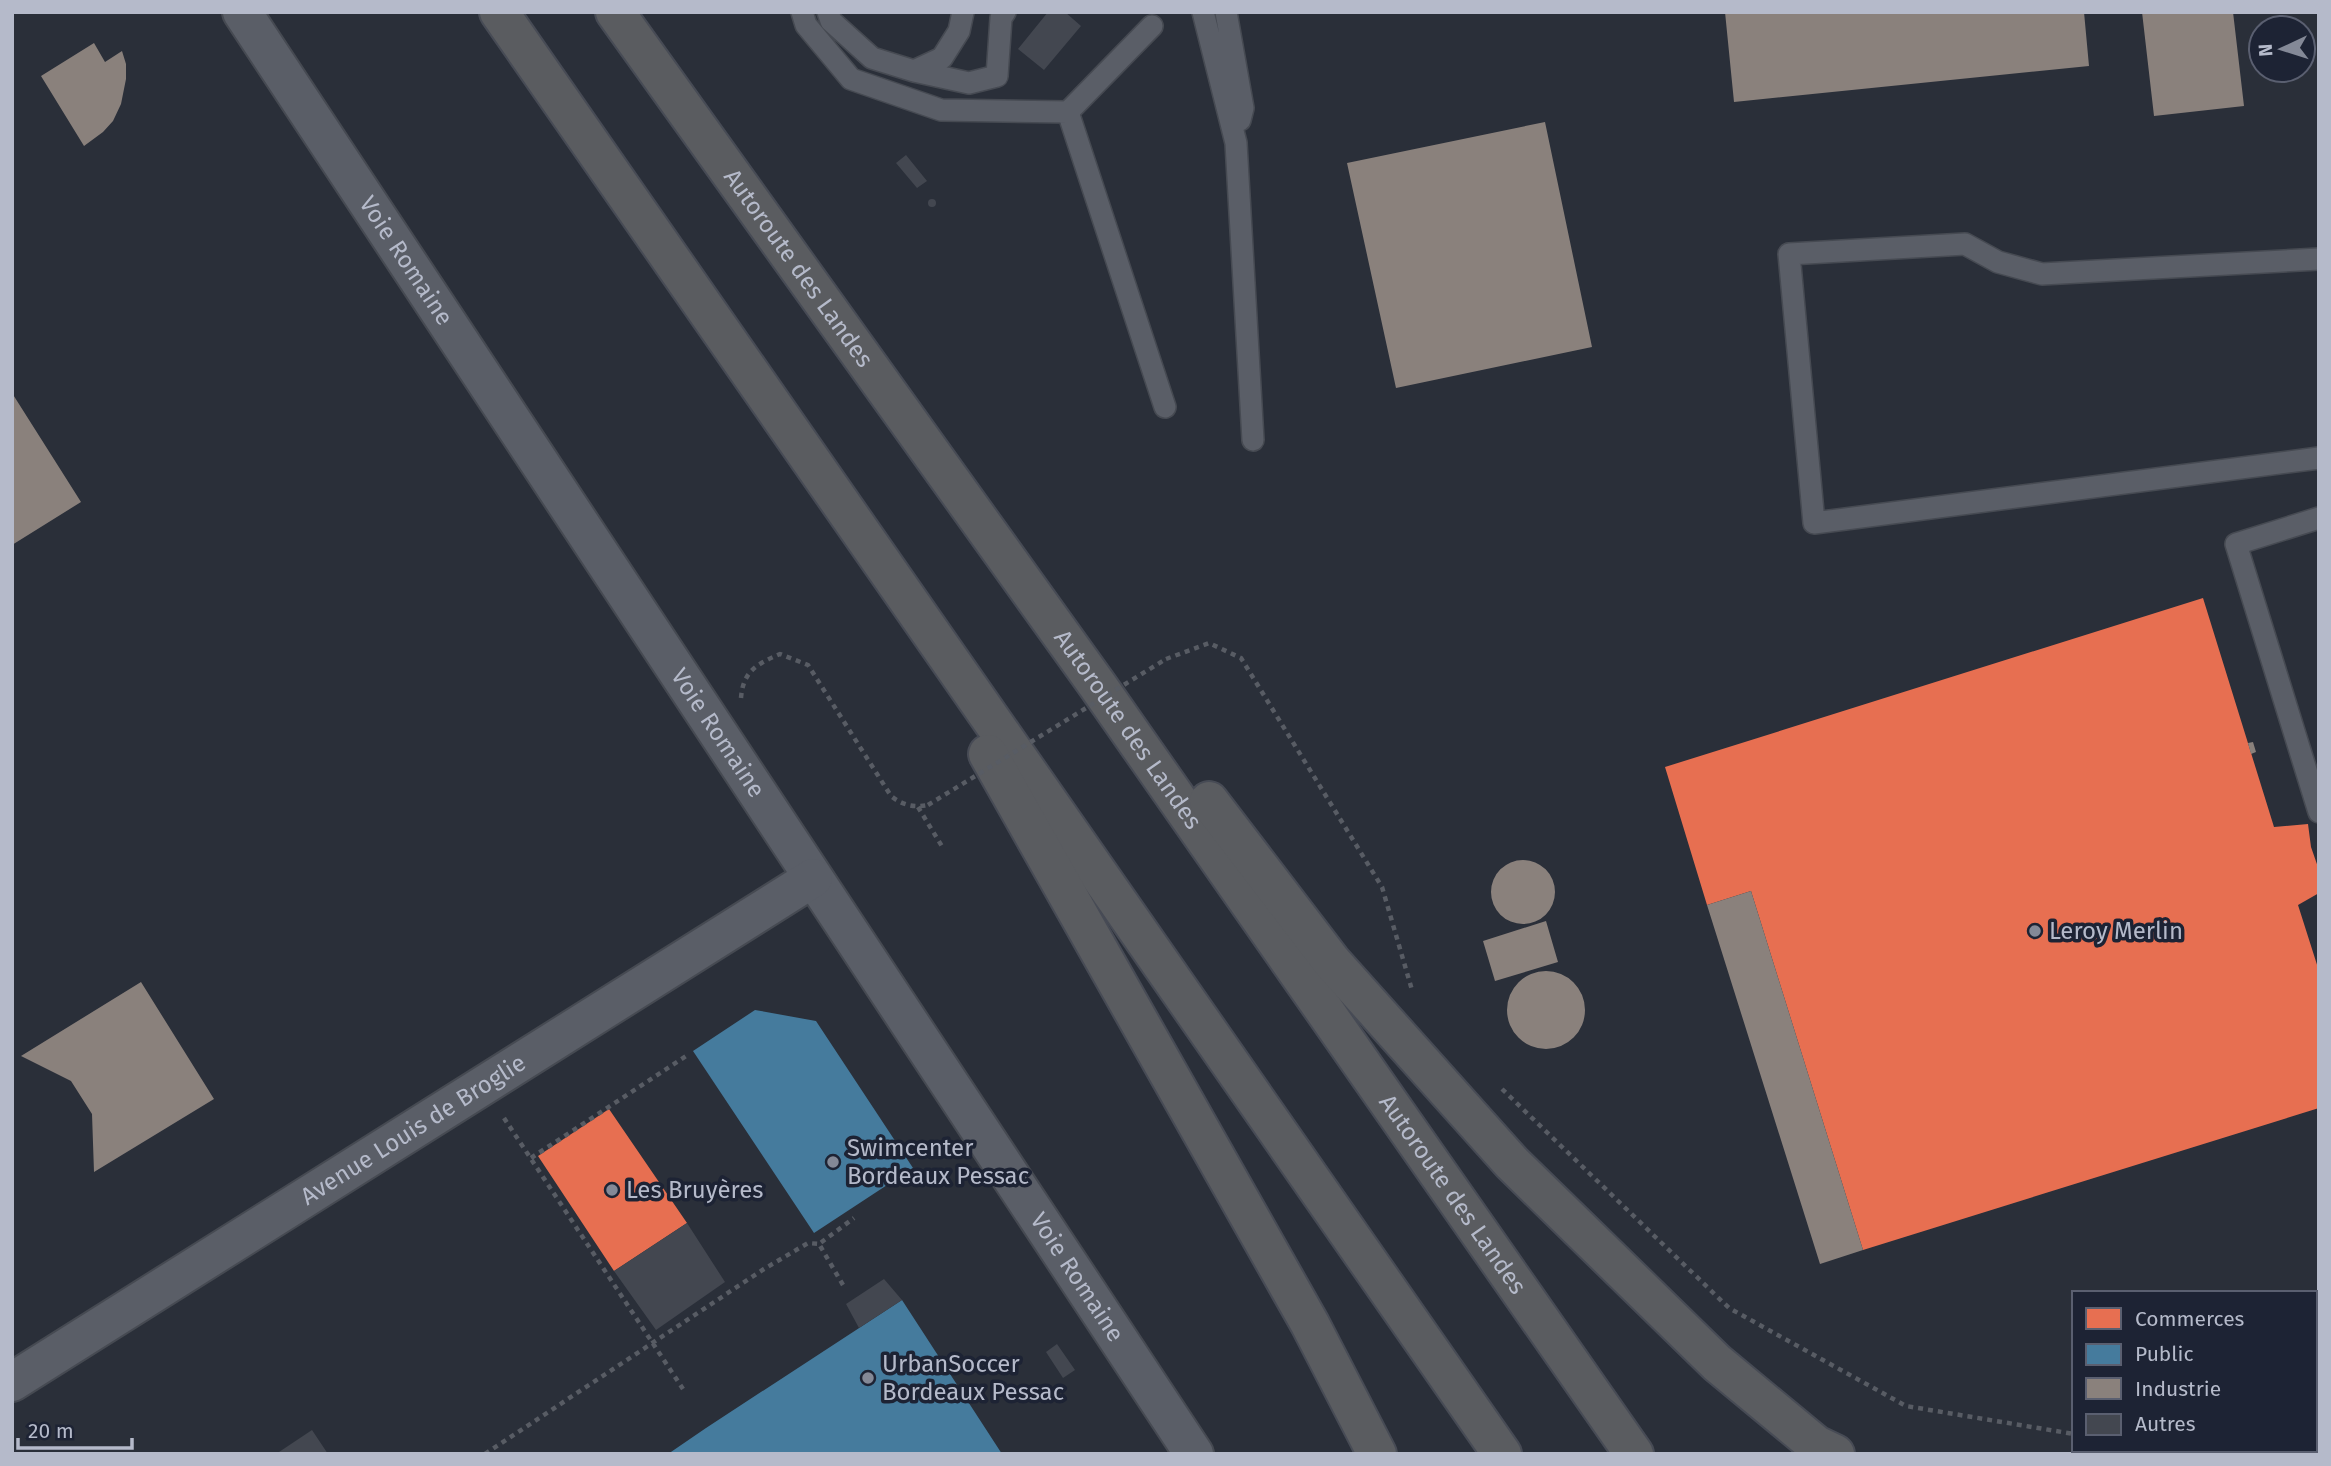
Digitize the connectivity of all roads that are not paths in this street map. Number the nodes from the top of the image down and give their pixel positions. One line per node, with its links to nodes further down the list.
1 (242, 12): 22 (street, Voie Romaine)
2 (499, 12): 19 (highway)
3 (614, 12): 20 (highway, Autoroute des Landes)
4 (802, 12): 12 (lane)
5 (828, 12): 11 (lane)
6 (963, 12): 11 (lane)
7 (1005, 12): 11 (lane)
8 (1203, 12): 13 (lane)
9 (1226, 12): 13 (lane)
10 (1152, 26): 12 (lane)
11 (914, 71)
12 (1068, 112): 15 (lane)
13 (1236, 143): 16 (lane)
14 (2319, 259): 17 (lane)
15 (1165, 407)
16 (1253, 440)
17 (2319, 458)
18 (2319, 518): 21 (lane)
19 (867, 542): 26 (highway); 27 (highway)
20 (1098, 686): 24 (highway); 28 (highway, Autoroute des Landes)
21 (2319, 812)
22 (813, 878): 23 (street, Avenue Louis de Broglie); 25 (street, Voie Romaine)
23 (12, 1382)
24 (1825, 1451)
25 (1195, 1454)
26 (1377, 1454)
27 (1502, 1454)
28 (1634, 1454)

